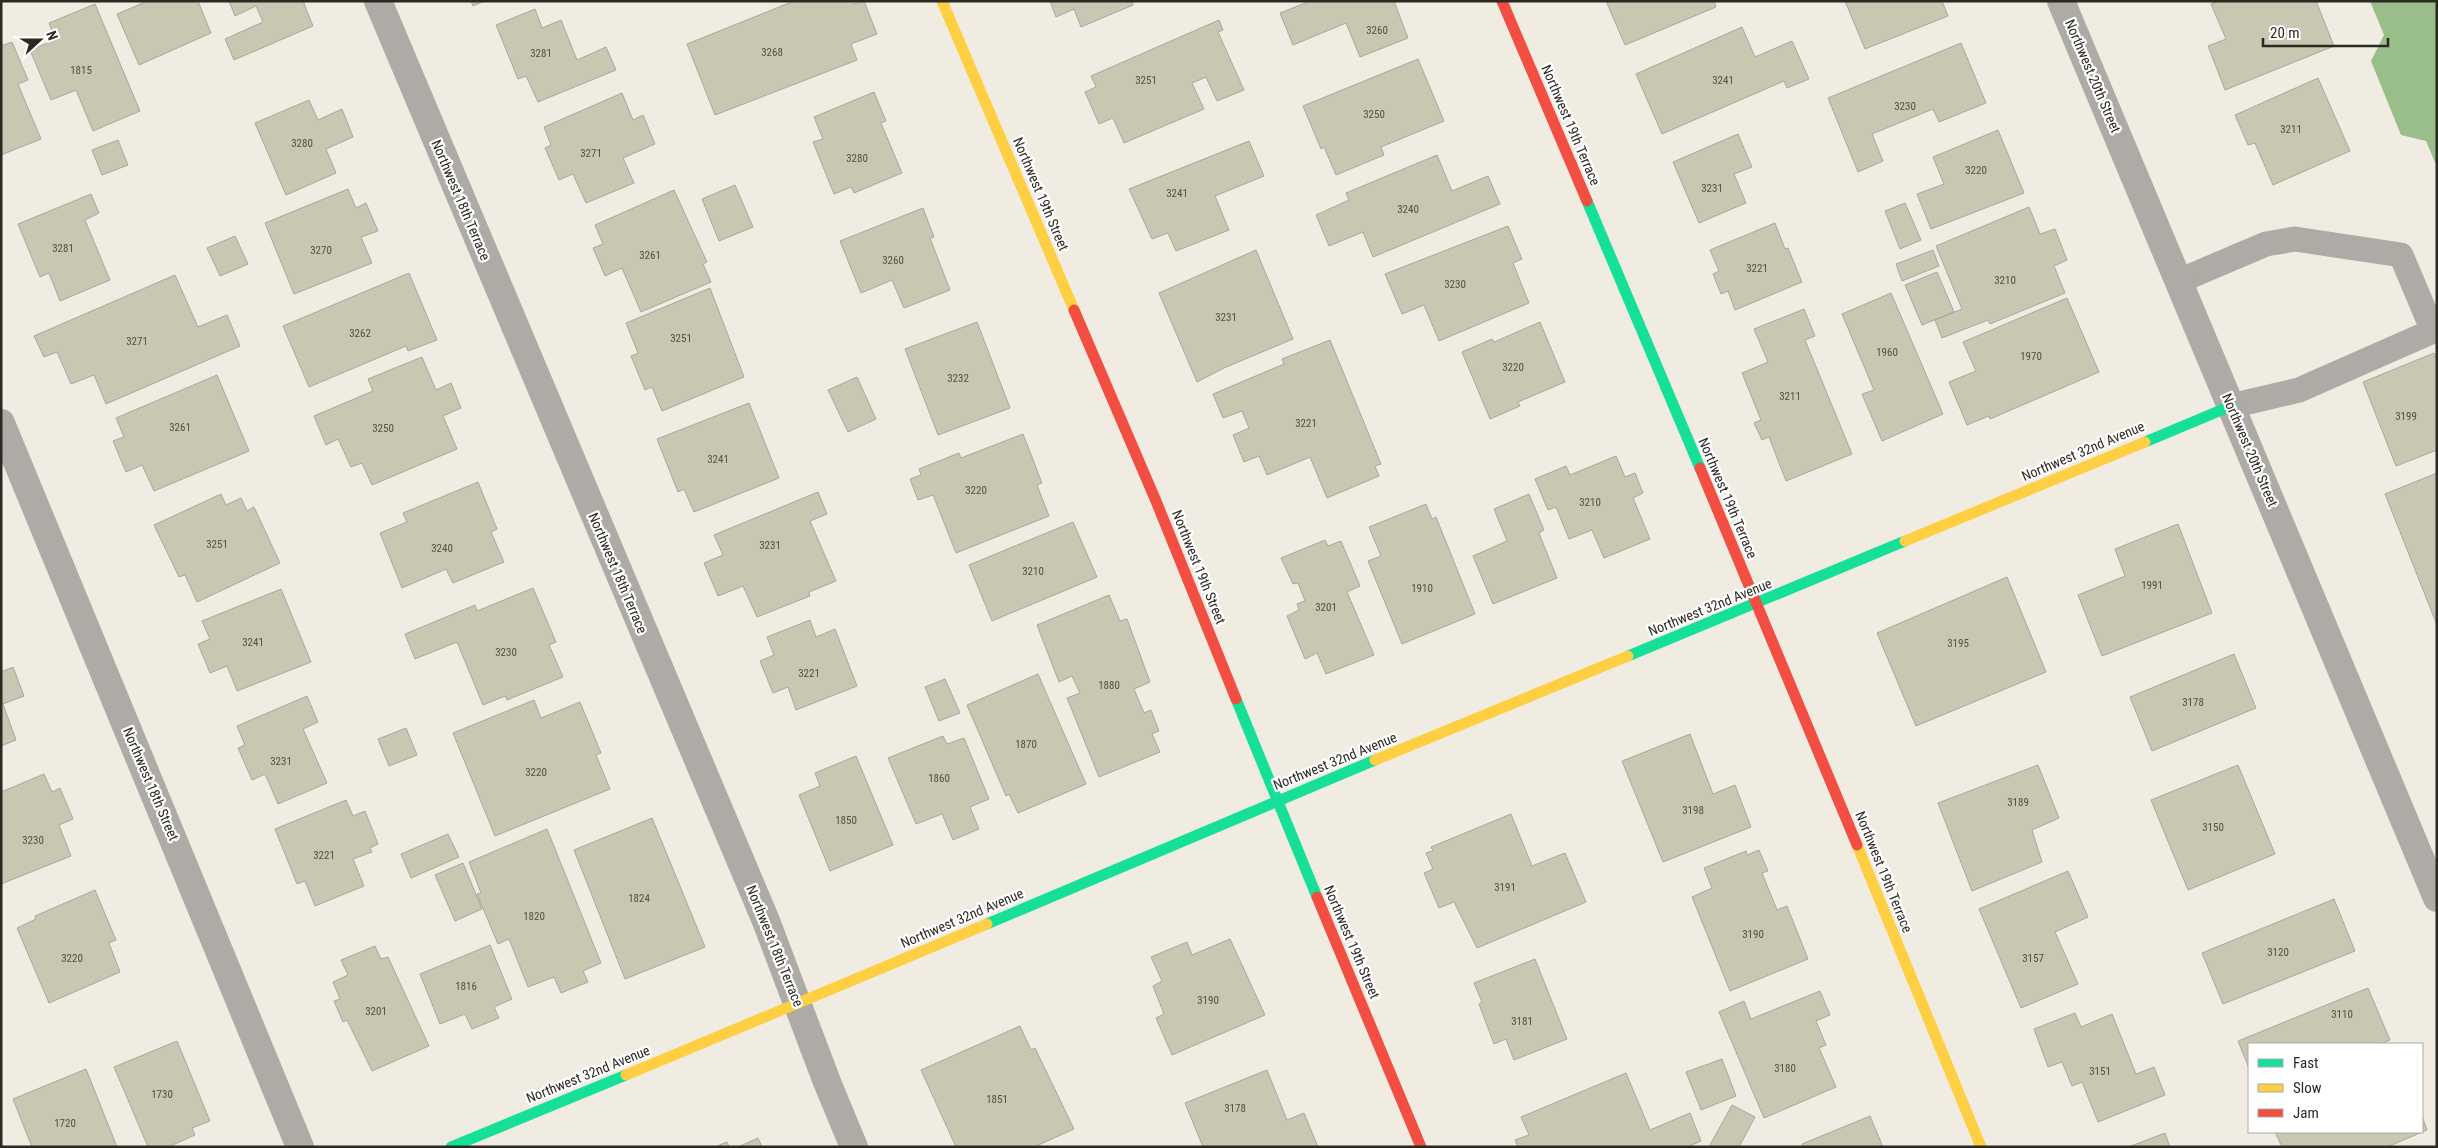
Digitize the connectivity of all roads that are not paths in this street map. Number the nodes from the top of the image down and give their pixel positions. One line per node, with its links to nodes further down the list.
1 (378, 1): 11 (street, Northwest 18th Terrace)
2 (942, 1): 9 (street, Northwest 19th Street)
3 (1502, 1): 8 (street, Northwest 19th Terrace)
4 (2061, 1): 5 (street, Northwest 20th Street)
5 (2179, 281): 6 (street, Northwest 20th Street); 6 (lane)
6 (2231, 406): 8 (street, Northwest 32nd Avenue); 10 (street, Northwest 20th Street)
7 (1, 423): 12 (street, Northwest 18th Street)
8 (1757, 604): 9 (street, Northwest 32nd Avenue); 16 (street, Northwest 19th Terrace)
9 (1277, 801): 11 (street, Northwest 32nd Avenue); 15 (street, Northwest 19th Street)
10 (2437, 898)
11 (798, 1004): 13 (street, Northwest 32nd Avenue); 14 (street, Northwest 18th Terrace)
12 (300, 1147)
13 (451, 1147)
14 (854, 1147)
15 (1421, 1147)
16 (1981, 1147)

